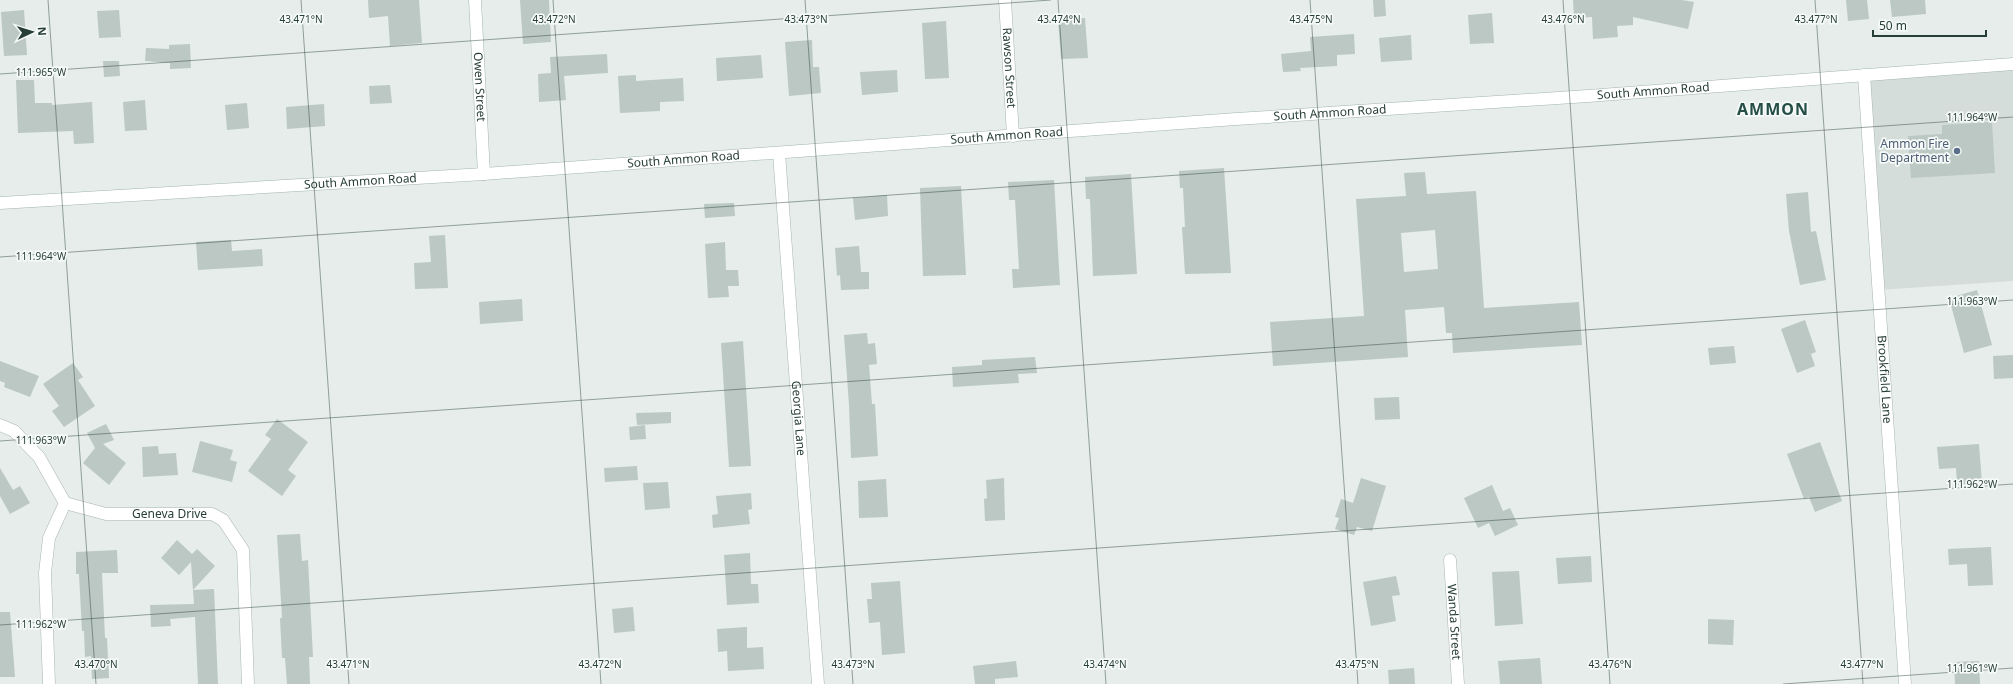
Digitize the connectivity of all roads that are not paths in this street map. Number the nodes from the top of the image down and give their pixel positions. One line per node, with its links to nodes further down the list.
1 (475, 0): 7 (street, Owen Street)
2 (1005, 0): 5 (street, Rawson Street)
3 (2013, 64): 4 (street, South Ammon Road)
4 (1864, 75): 5 (street, South Ammon Road); 16 (street, Brookfield Lane)
5 (1013, 136): 6 (street, South Ammon Road)
6 (779, 153): 7 (street, South Ammon Road); 14 (street, Georgia Lane)
7 (484, 174): 8 (street, South Ammon Road)
8 (0, 203)
9 (0, 425): 10 (street)
10 (65, 502): 12 (street); 13 (street, Geneva Drive)
11 (1450, 560): 15 (street, Wanda Street)
12 (49, 684)
13 (248, 684)
14 (818, 684)
15 (1458, 684)
16 (1905, 684)

